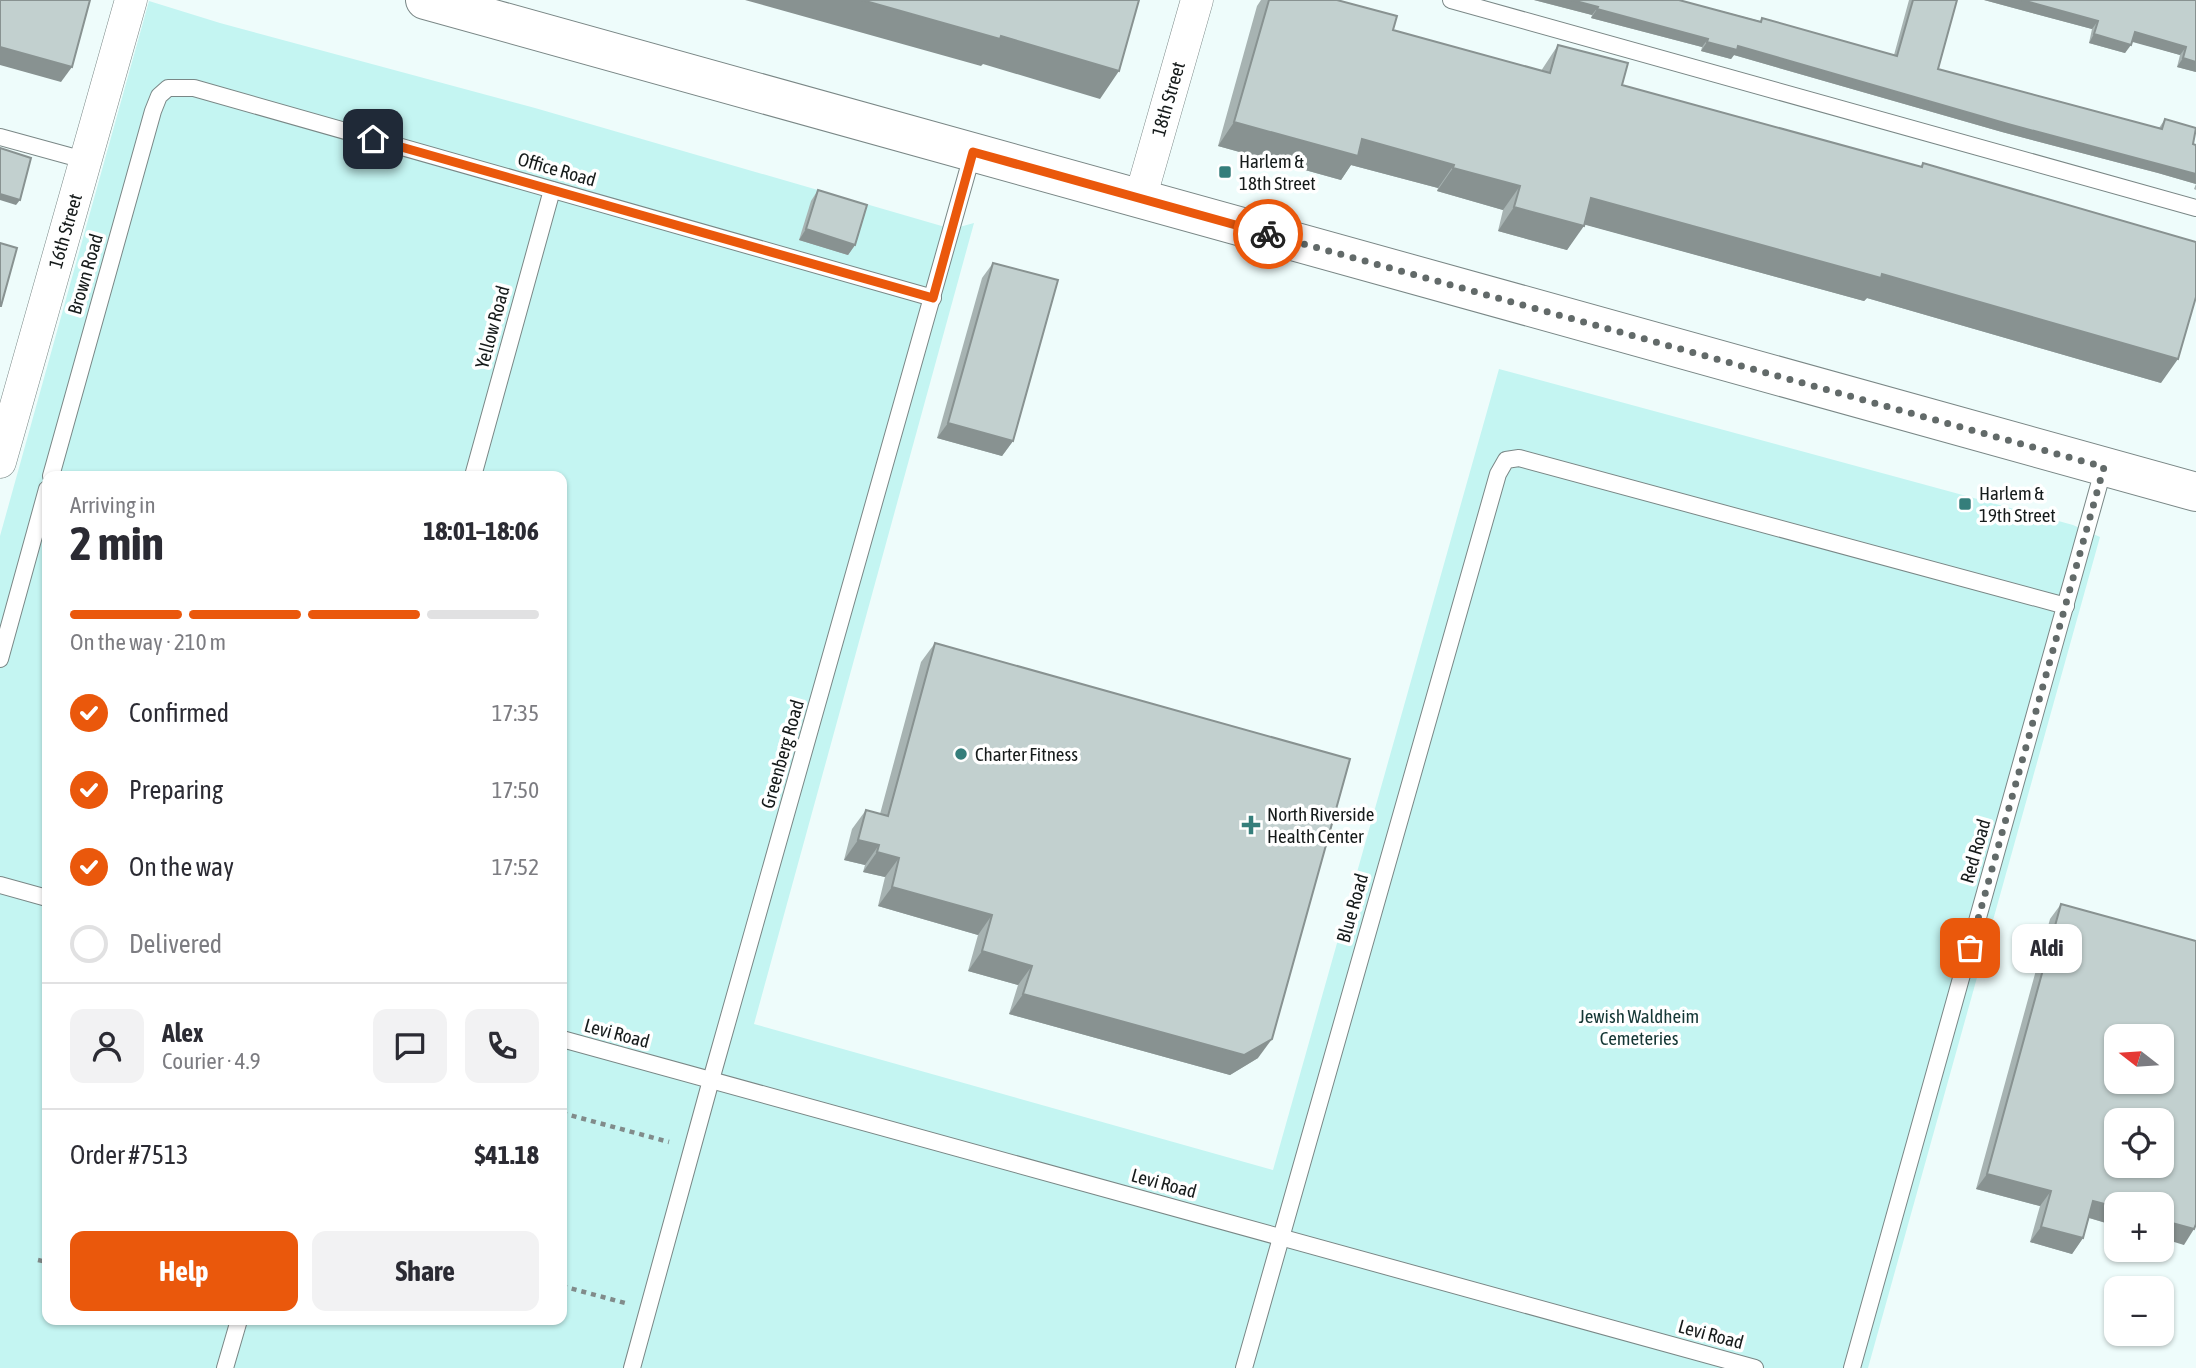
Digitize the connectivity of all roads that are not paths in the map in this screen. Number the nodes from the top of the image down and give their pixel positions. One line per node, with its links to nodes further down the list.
1 (131, 0): 8 (street, 16th Street)
2 (425, 0): 7 (main road)
3 (1197, 0): 10 (street, 18th Street)
4 (1451, 0): 11 (lane)
5 (168, 88): 9 (lane, Office Road); 16 (lane, Brown Road)
6 (0, 136): 8 (lane)
7 (973, 152): 10 (main road); 12 (lane, Greenberg Road)
8 (84, 160): 13 (street, 16th Street)
9 (552, 190): 12 (lane, Office Road); 17 (lane, Yellow Road)
10 (1140, 199): 15 (main road)
11 (2196, 208)
12 (933, 298): 25 (lane, Greenberg Road)
13 (9, 397): 14 (street, 16th Street)
14 (0, 462)
15 (2104, 467): 18 (main road); 20 (lane, Red Road)
16 (52, 471)
17 (474, 471)
18 (2196, 492)
19 (42, 507): 21 (lane)
20 (2066, 606): 26 (lane, Blue Road); 32 (lane, Red Road)
21 (0, 659)
22 (0, 885): 23 (lane)
23 (42, 897)
24 (567, 1040): 25 (lane, Levi Road)
25 (711, 1080): 26 (lane, Levi Road); 29 (lane, Greenberg Road)
26 (1280, 1237): 30 (lane, Blue Road); 31 (lane, Levi Road)
27 (238, 1325): 28 (lane)
28 (225, 1368)
29 (632, 1368)
30 (1244, 1368)
31 (1755, 1368)
32 (1852, 1368)

